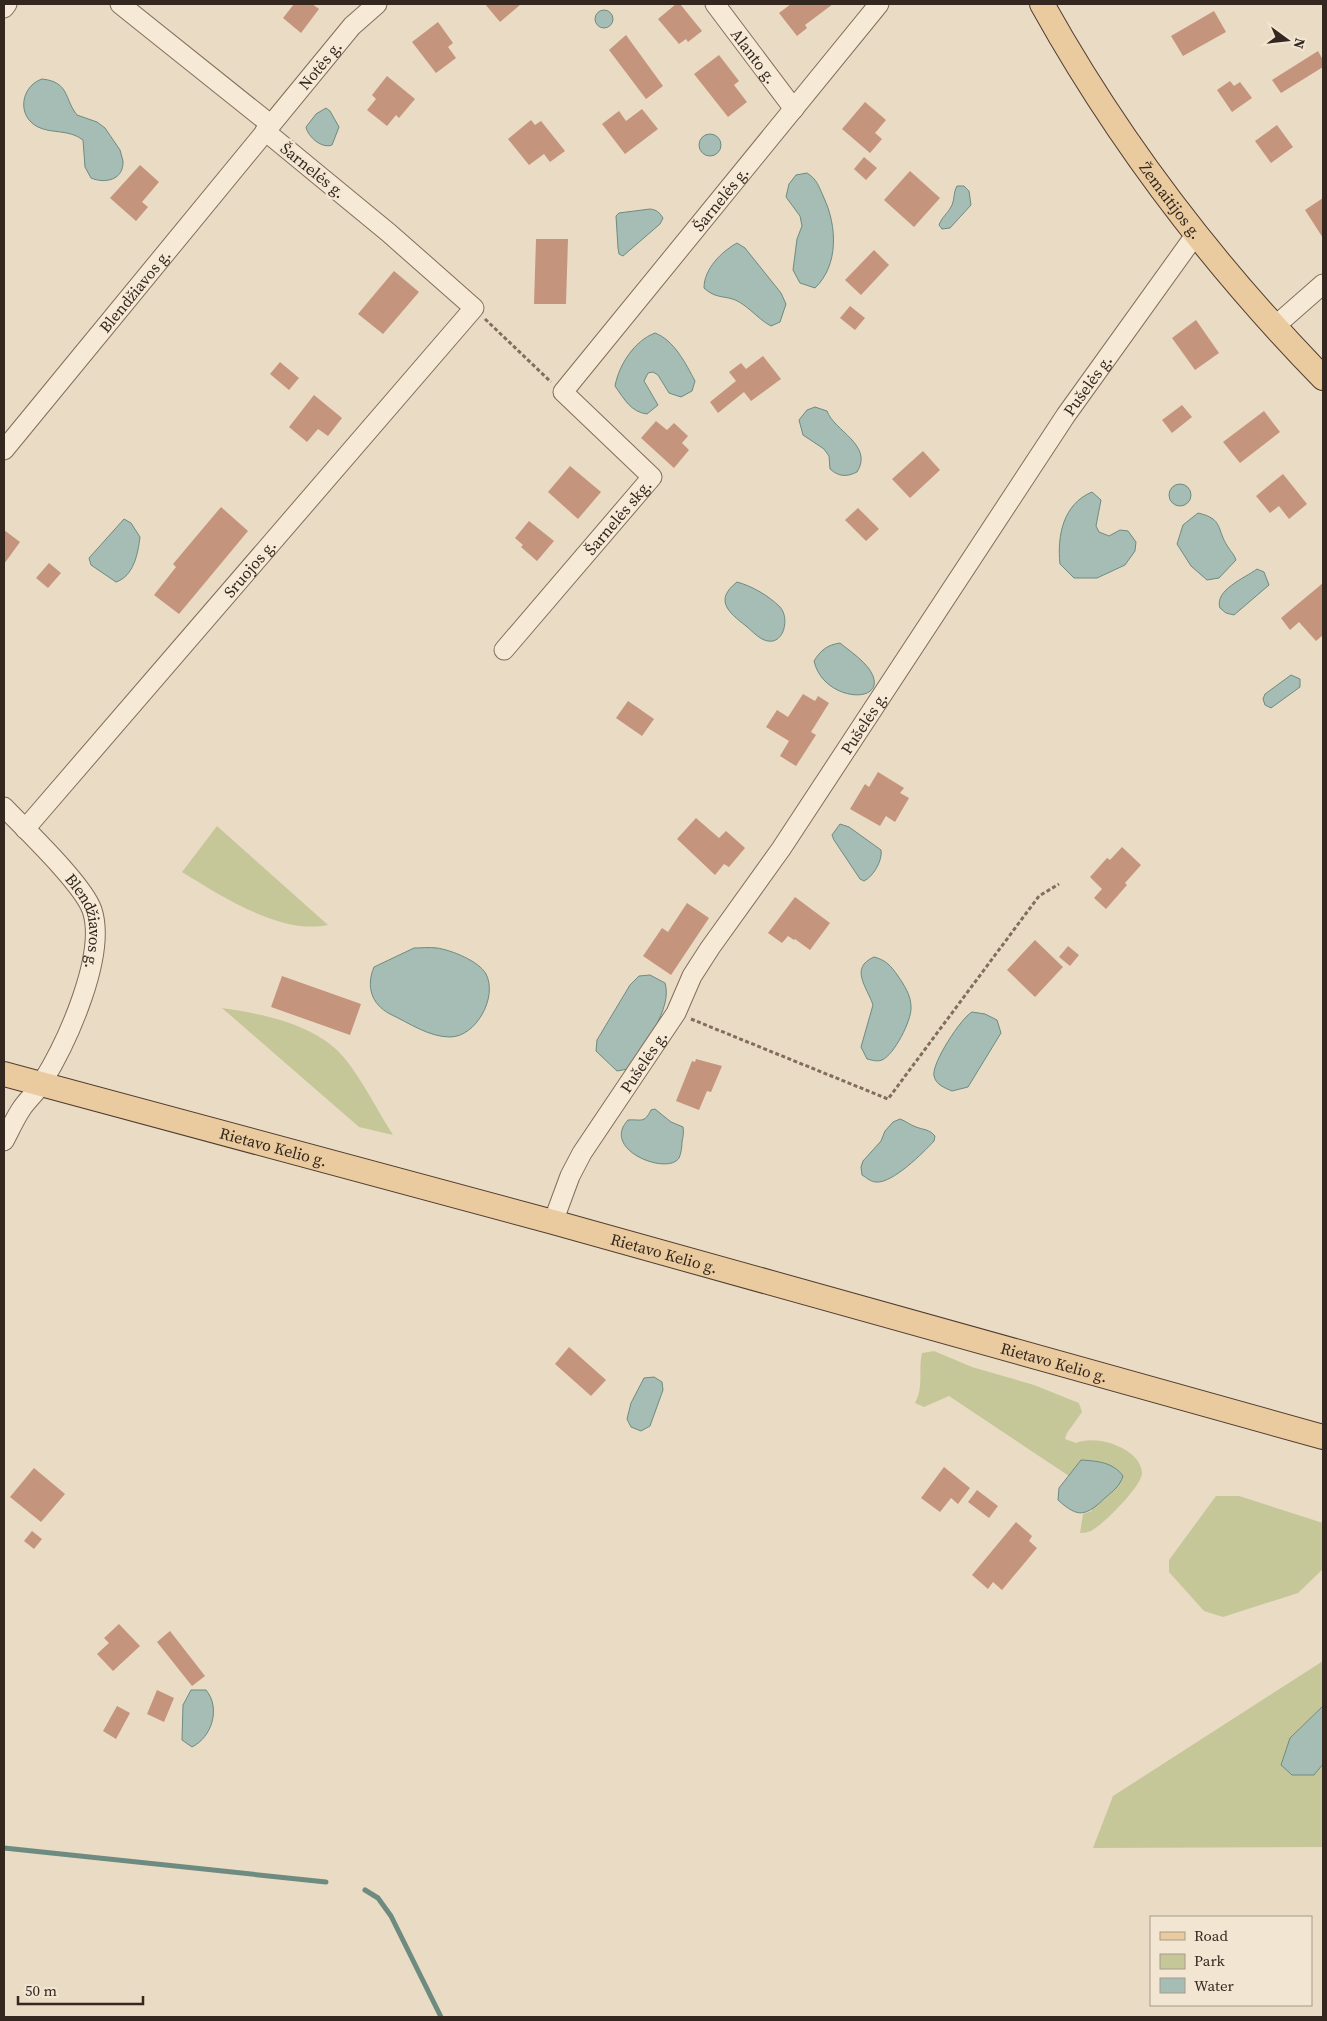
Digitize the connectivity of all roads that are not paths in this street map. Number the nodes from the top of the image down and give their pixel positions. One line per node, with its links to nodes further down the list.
1 (7, 4): 7 (street)
2 (120, 4): 9 (street, Šarnelės g.)
3 (377, 4): 9 (street, Notės g.)
4 (715, 4): 8 (street, Alanto g.)
5 (878, 4): 8 (street, Šarnelės g.)
6 (1042, 4): 10 (main road, Žemaitijos g.)
7 (4, 8)
8 (794, 109): 15 (street, Šarnelės g.)
9 (268, 128): 12 (street, Šarnelės g.); 16 (street, Blendžiavos g.)
10 (1196, 234): 13 (main road, Žemaitijos g.); 23 (street, Pušelės g.)
11 (1323, 284): 13 (street)
12 (474, 308): 19 (street, Sruojos g.)
13 (1274, 327): 14 (main road, Žemaitijos g.)
14 (1323, 378)
15 (562, 392): 17 (street, Šarnelės skg.)
16 (4, 450)
17 (504, 650)
18 (4, 807): 19 (street, Blendžiavos g.)
19 (25, 829): 21 (street, Blendžiavos g.)
20 (4, 1074): 21 (main road, Rietavo Kelio g.)
21 (42, 1084): 22 (street, Blendžiavos g.); 23 (main road, Rietavo Kelio g.)
22 (4, 1141)
23 (553, 1222): 24 (main road, Rietavo Kelio g.)
24 (1323, 1437)

